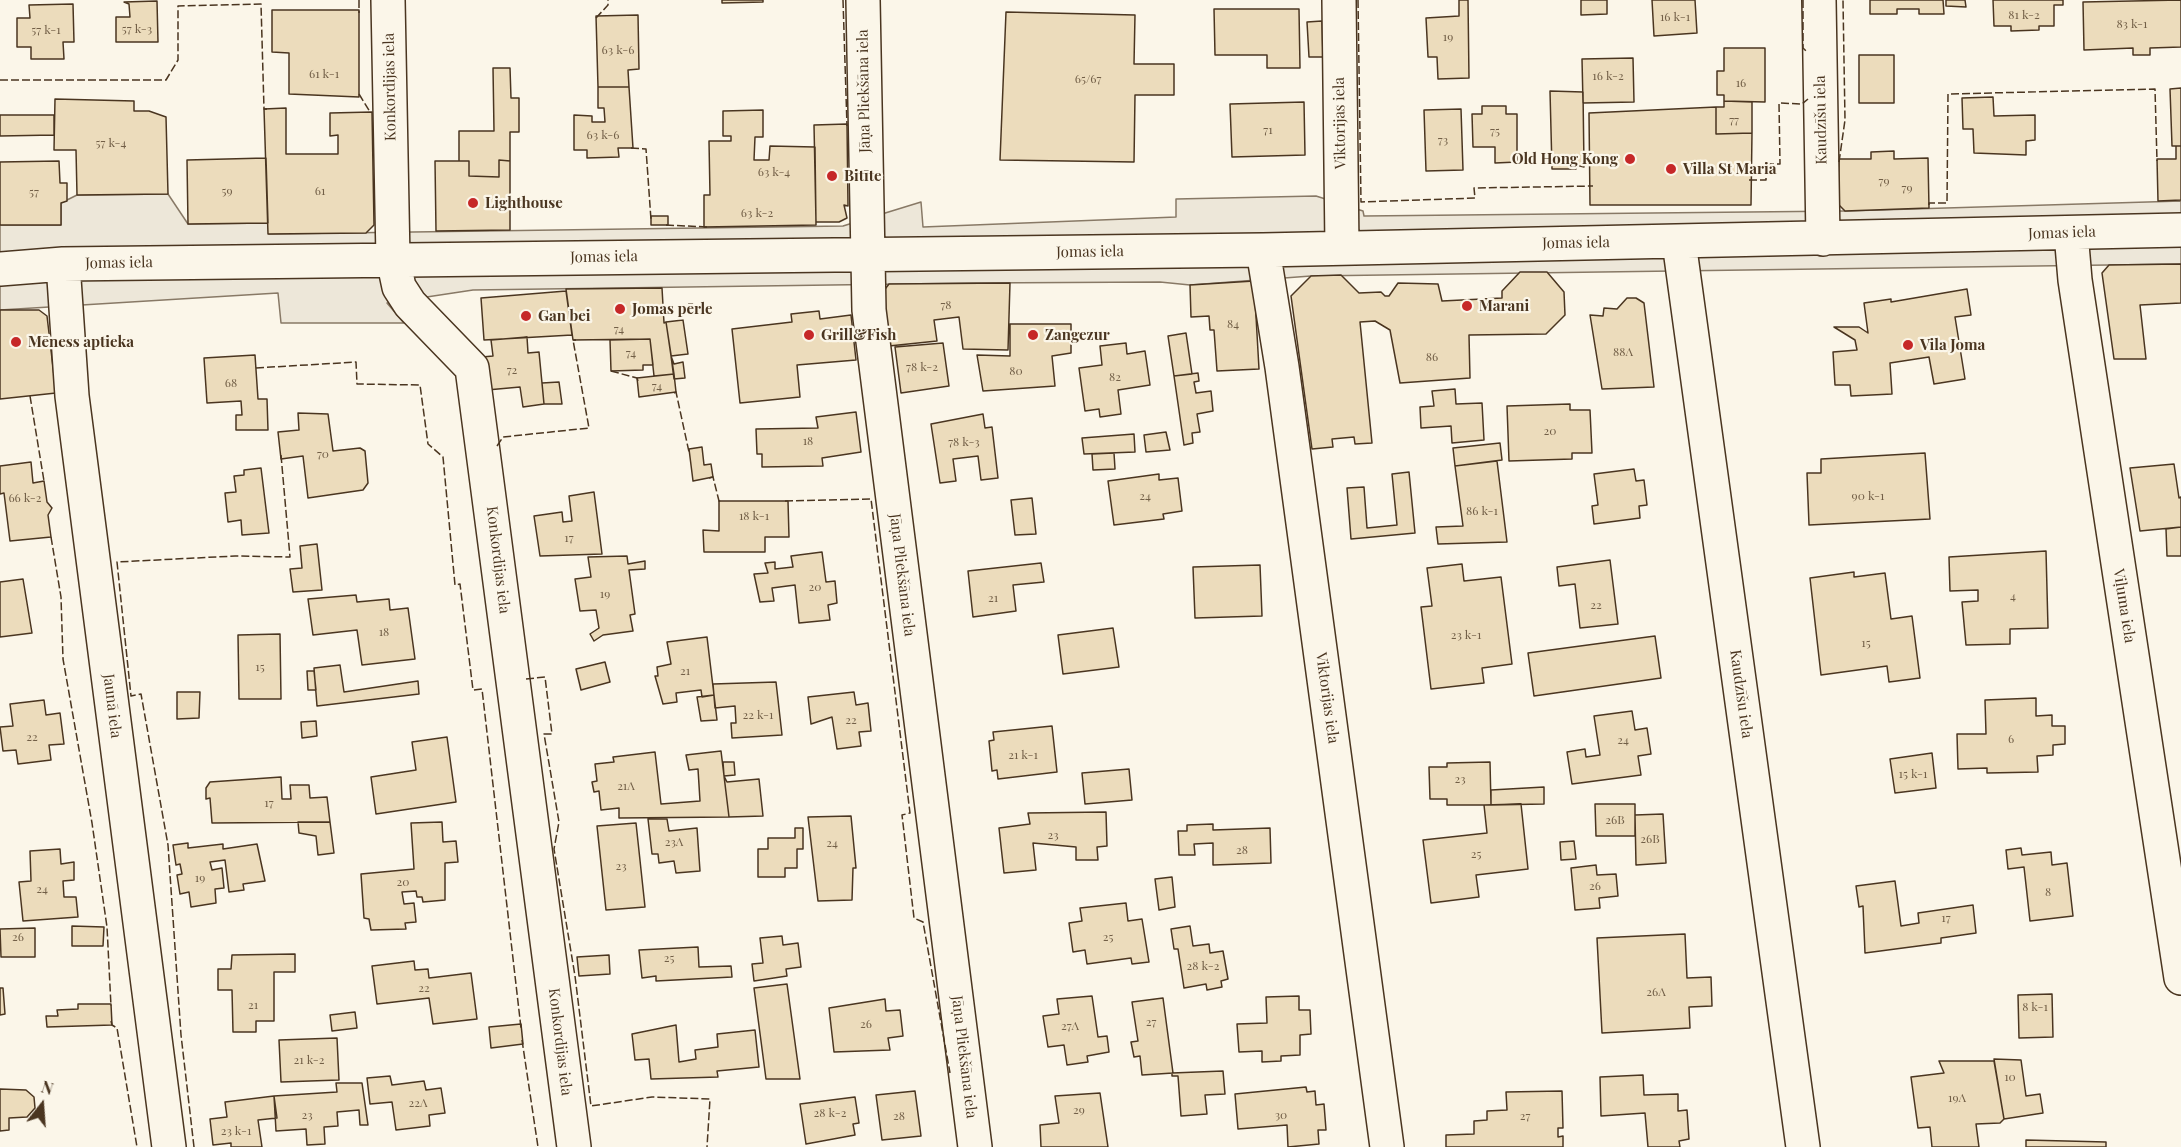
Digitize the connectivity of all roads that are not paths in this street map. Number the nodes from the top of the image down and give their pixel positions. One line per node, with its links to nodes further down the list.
1 (388, 0): 12 (street, Konkordijas iela)
2 (863, 0): 11 (street, Jāņa Pliekšāna iela)
3 (1819, 0): 7 (street, Kaudzīšu iela)
4 (1339, 9): 9 (street, Viktorijas iela)
5 (2181, 230): 6 (street, Jomas iela)
6 (2071, 233): 7 (street, Jomas iela); 15 (street, Viļuma iela)
7 (1822, 239): 8 (street, Jomas iela)
8 (1679, 242): 9 (street, Jomas iela); 20 (street, Kaudzīšu iela)
9 (1342, 247): 10 (street, Jomas iela)
10 (1263, 250): 11 (street, Jomas iela); 19 (street, Viktorijas iela)
11 (866, 254): 12 (street, Jomas iela); 18 (street, Jāņa Pliekšāna iela)
12 (393, 259): 13 (street, Jomas iela); 17 (street, Konkordijas iela)
13 (63, 264): 14 (street, Jomas iela); 16 (street, Jaunā iela)
14 (0, 269)
15 (2181, 978)
16 (169, 1147)
17 (574, 1147)
18 (975, 1147)
19 (1387, 1147)
20 (1803, 1147)

